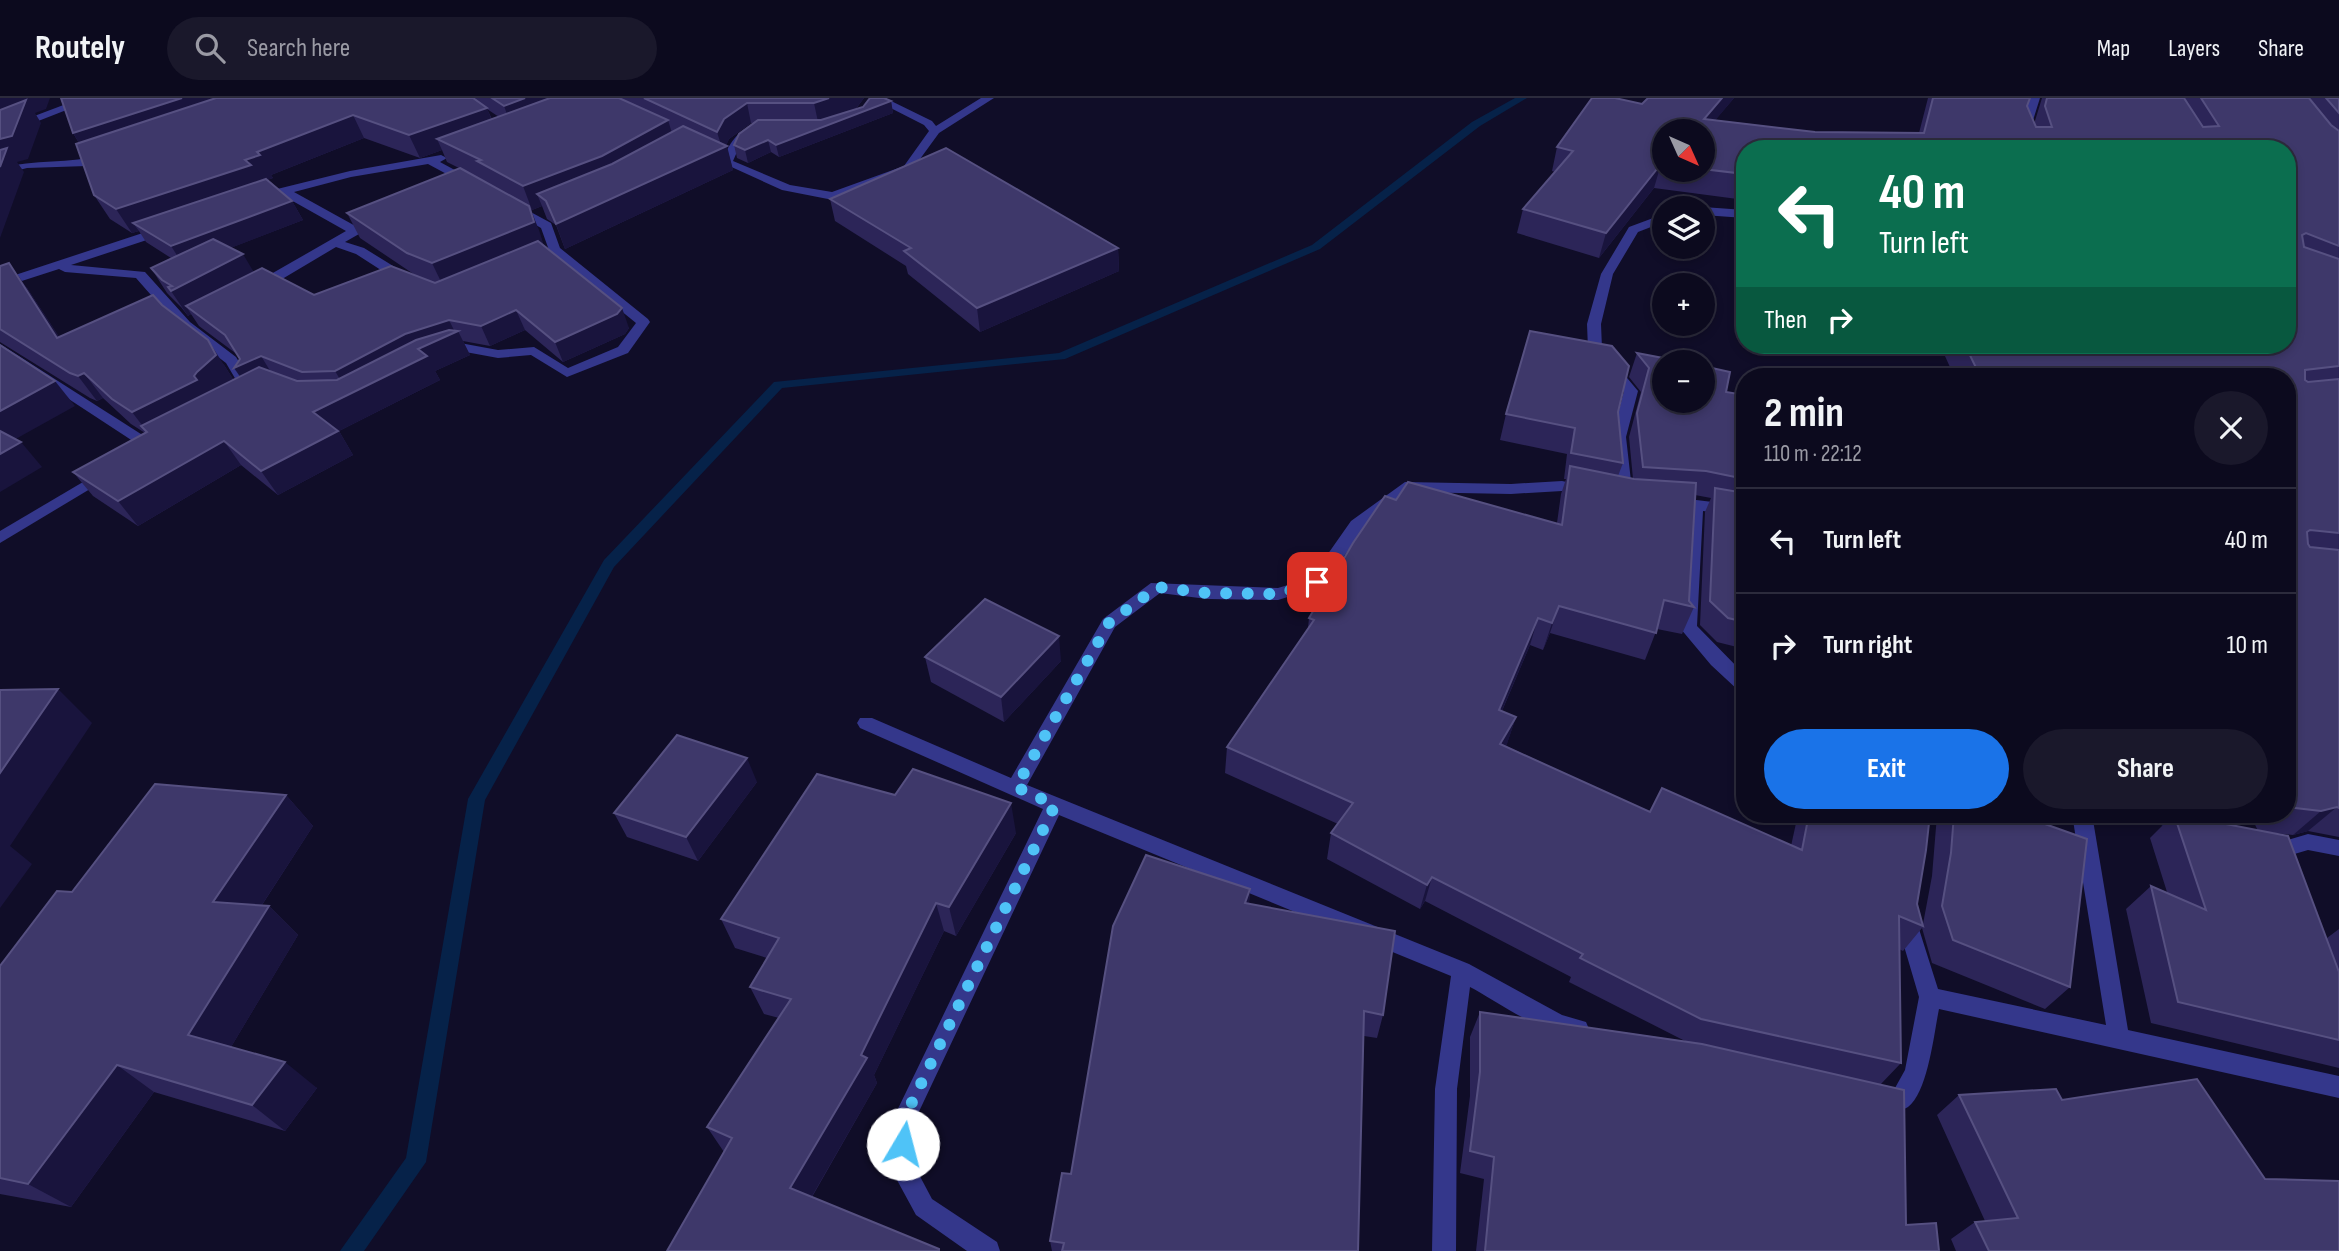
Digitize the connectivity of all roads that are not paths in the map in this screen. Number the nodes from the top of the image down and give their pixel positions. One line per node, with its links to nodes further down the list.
1 (92, 98): 7 (street)
2 (989, 98): 6 (street)
3 (2035, 98): 8 (street)
4 (872, 101): 6 (street)
5 (768, 127): 13 (street)
6 (935, 131): 13 (street)
7 (0, 133)
8 (2028, 140)
9 (697, 149): 13 (street)
10 (458, 152): 12 (street)
11 (113, 156): 14 (street)
12 (432, 162): 15 (street); 22 (street)
13 (727, 162)
14 (0, 172)
15 (281, 190): 16 (street); 21 (street)
16 (243, 203)
17 (1715, 212): 18 (street)
18 (1736, 213)
19 (1652, 223): 39 (street)
20 (181, 224): 24 (street)
21 (332, 242): 26 (street); 27 (street)
22 (554, 250): 23 (street); 29 (street)
23 (540, 254)
24 (55, 267): 25 (street); 30 (street)
25 (0, 284)
26 (421, 286)
27 (246, 293)
28 (0, 348): 31 (street)
29 (435, 355)
30 (238, 398)
31 (153, 445)
32 (116, 467): 36 (street)
33 (1661, 501): 34 (street)
34 (1696, 503): 35 (street); 37 (street)
35 (1736, 509)
36 (0, 538)
37 (1736, 678)
38 (866, 723): 39 (street)
39 (1016, 787): 40 (street)
40 (1055, 805): 49 (street); 55 (street)
41 (2083, 823): 52 (street)
42 (2186, 823): 43 (street)
43 (2214, 830)
44 (2248, 843): 46 (street)
45 (2339, 848): 46 (street)
46 (2271, 853): 47 (street)
47 (2280, 879)
48 (1914, 903): 50 (street)
49 (1462, 971): 51 (street); 56 (street)
50 (1930, 997): 52 (street); 54 (street)
51 (1595, 1034)
52 (2119, 1040): 53 (street)
53 (2339, 1087)
54 (1857, 1096)
55 (988, 1251)
56 (1444, 1251)

